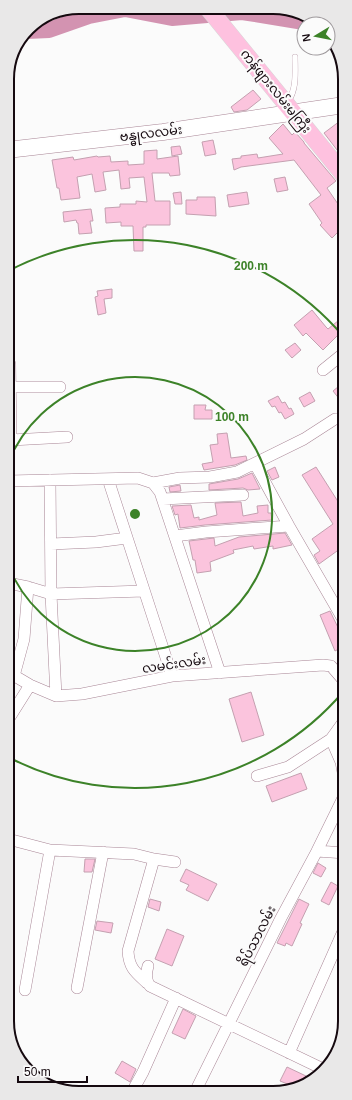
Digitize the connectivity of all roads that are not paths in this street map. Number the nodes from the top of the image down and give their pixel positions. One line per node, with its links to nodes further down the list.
1 (213, 14): 4 (main road, ကန်ဖျားလမ်းမကြီး)
2 (295, 57): 4 (lane)
3 (338, 105): 4 (street, ဗန္ဓုလလမ်း)
4 (290, 109): 5 (street, ဗန္ဓုလလမ်း); 6 (main road, ကန်ဖျားလမ်းမကြီး)
5 (14, 149)
6 (338, 168)
7 (338, 358): 8 (street)
8 (323, 370)
9 (14, 387): 10 (street)
10 (60, 387)
11 (335, 419): 14 (street)
12 (67, 437): 13 (street)
13 (14, 440)
14 (255, 464): 18 (street); 21 (street)
15 (108, 479): 16 (street); 18 (street); 23 (street)
16 (50, 480): 17 (street); 24 (street)
17 (14, 481)
18 (152, 483): 20 (street)
19 (244, 495): 20 (street)
20 (163, 499): 22 (street)
21 (289, 526): 22 (street); 29 (street)
22 (175, 536): 31 (street)
23 (127, 538): 24 (street); 27 (street)
24 (51, 544): 28 (street)
25 (14, 584): 26 (street)
26 (28, 587): 28 (street); 30 (street)
27 (144, 591): 28 (street); 34 (street)
28 (51, 594): 36 (street)
29 (338, 612)
30 (14, 666)
31 (220, 673): 32 (street, လမင်းလမ်း); 34 (street, လမင်းလမ်း)
32 (338, 674)
33 (14, 676): 35 (street, လမင်းလမ်း)
34 (172, 676): 36 (street, လမင်းလမ်း)
35 (30, 685): 36 (street, လမင်းလမ်း); 37 (street)
36 (56, 696)
37 (14, 710)
38 (338, 729): 39 (street)
39 (331, 739): 40 (street); 41 (street)
40 (338, 754)
41 (257, 776)
42 (338, 808): 46 (street, ရိပ်သာလမ်း)
43 (14, 841): 44 (street)
44 (50, 850): 45 (street); 54 (street)
45 (103, 852): 48 (street); 53 (street)
46 (317, 852): 47 (street); 56 (street, ရိပ်သာလမ်း)
47 (338, 853)
48 (154, 859): 49 (street); 52 (street)
49 (175, 862)
50 (338, 944): 57 (street)
51 (148, 966): 52 (street)
52 (147, 983): 55 (street)
53 (77, 988)
54 (25, 990)
55 (176, 998): 56 (street); 59 (street)
56 (230, 1024): 57 (street); 60 (street, ရိပ်သာလမ်း)
57 (289, 1053): 58 (street)
58 (319, 1067)
59 (135, 1086)
60 (198, 1086)

